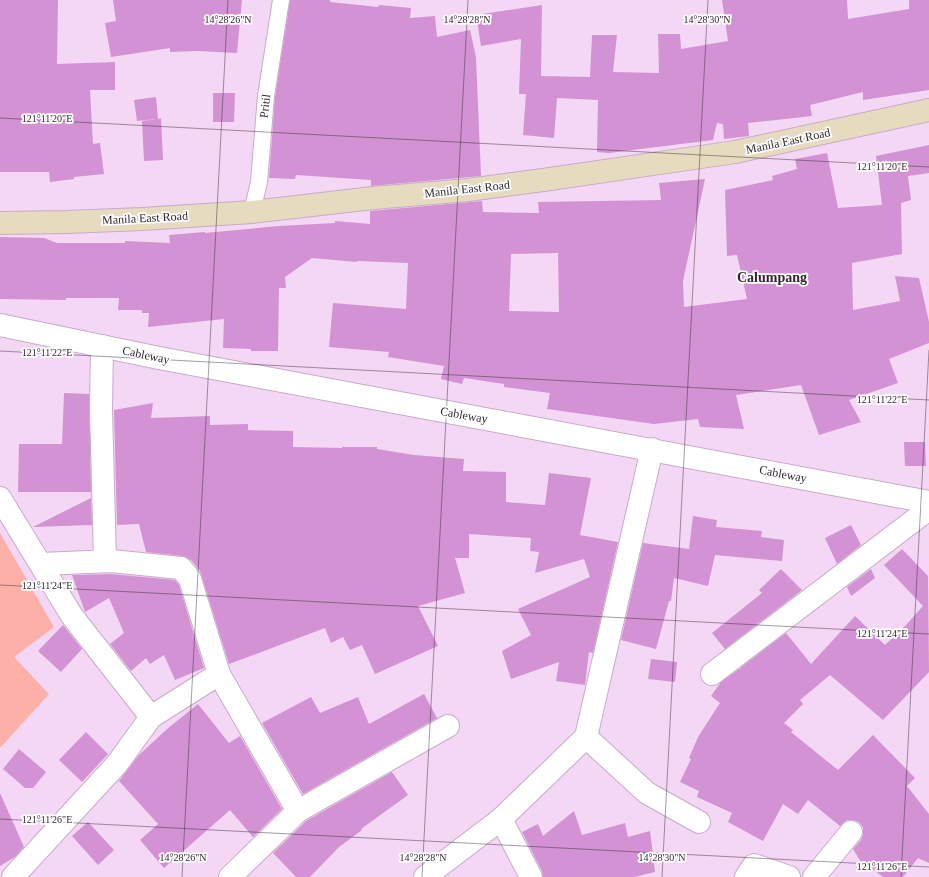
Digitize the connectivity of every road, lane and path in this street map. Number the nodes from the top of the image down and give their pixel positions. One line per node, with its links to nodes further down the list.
1 (281, 0): 3 (lane, Pritil)
2 (929, 110): 3 (main road, Manila East Road)
3 (252, 212): 4 (main road, Manila East Road)
4 (0, 223)
5 (0, 325): 6 (street, Cableway)
6 (102, 346): 7 (street, Cableway); 11 (street)
7 (652, 449): 9 (street, Cableway); 17 (street)
8 (0, 498): 12 (street)
9 (929, 502)
10 (929, 509): 14 (street)
11 (105, 561): 12 (street); 13 (street)
12 (41, 564): 15 (street)
13 (219, 674): 15 (street); 18 (street)
14 (712, 674)
15 (151, 717): 22 (street)
16 (448, 726): 18 (street)
17 (586, 737): 19 (street); 20 (street)
18 (298, 811): 23 (street)
19 (501, 819): 24 (street); 25 (street)
20 (699, 822)
21 (851, 832): 28 (street)
22 (13, 877)
23 (230, 877)
24 (425, 877)
25 (531, 877)
26 (746, 877): 27 (street)
27 (789, 877)
28 (814, 877)

